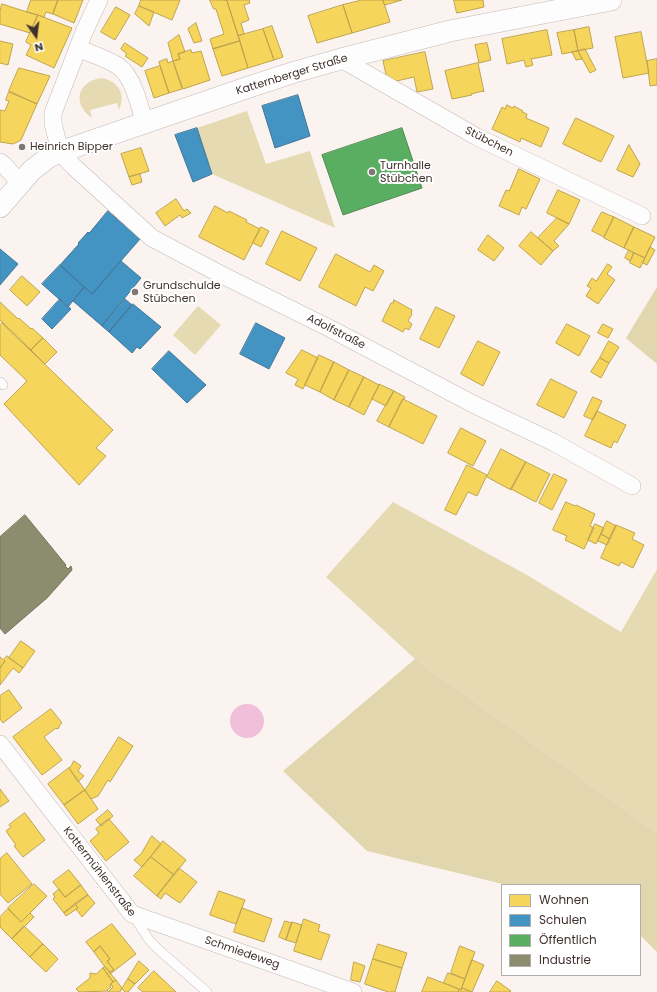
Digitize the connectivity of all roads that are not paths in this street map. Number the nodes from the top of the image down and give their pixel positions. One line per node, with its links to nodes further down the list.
1 (99, 0): 3 (street)
2 (611, 0): 4 (street, Katternberger Straße)
3 (78, 48): 5 (street); 6 (street)
4 (341, 59): 5 (street, Katternberger Straße); 10 (street, Stübchen)
5 (144, 122): 6 (street, Katternberger Straße)
6 (60, 152): 8 (street, Katternberger Straße); 11 (street, Adolfstraße)
7 (0, 162): 8 (street)
8 (20, 183): 9 (street, Katternberger Straße)
9 (0, 207)
10 (642, 216)
11 (632, 486)
12 (0, 744): 13 (street, Kottermühlenstraße)
13 (132, 914): 14 (lane, Kottermühlenstraße); 15 (street, Schmiedeweg)
14 (207, 992)
15 (353, 992)

